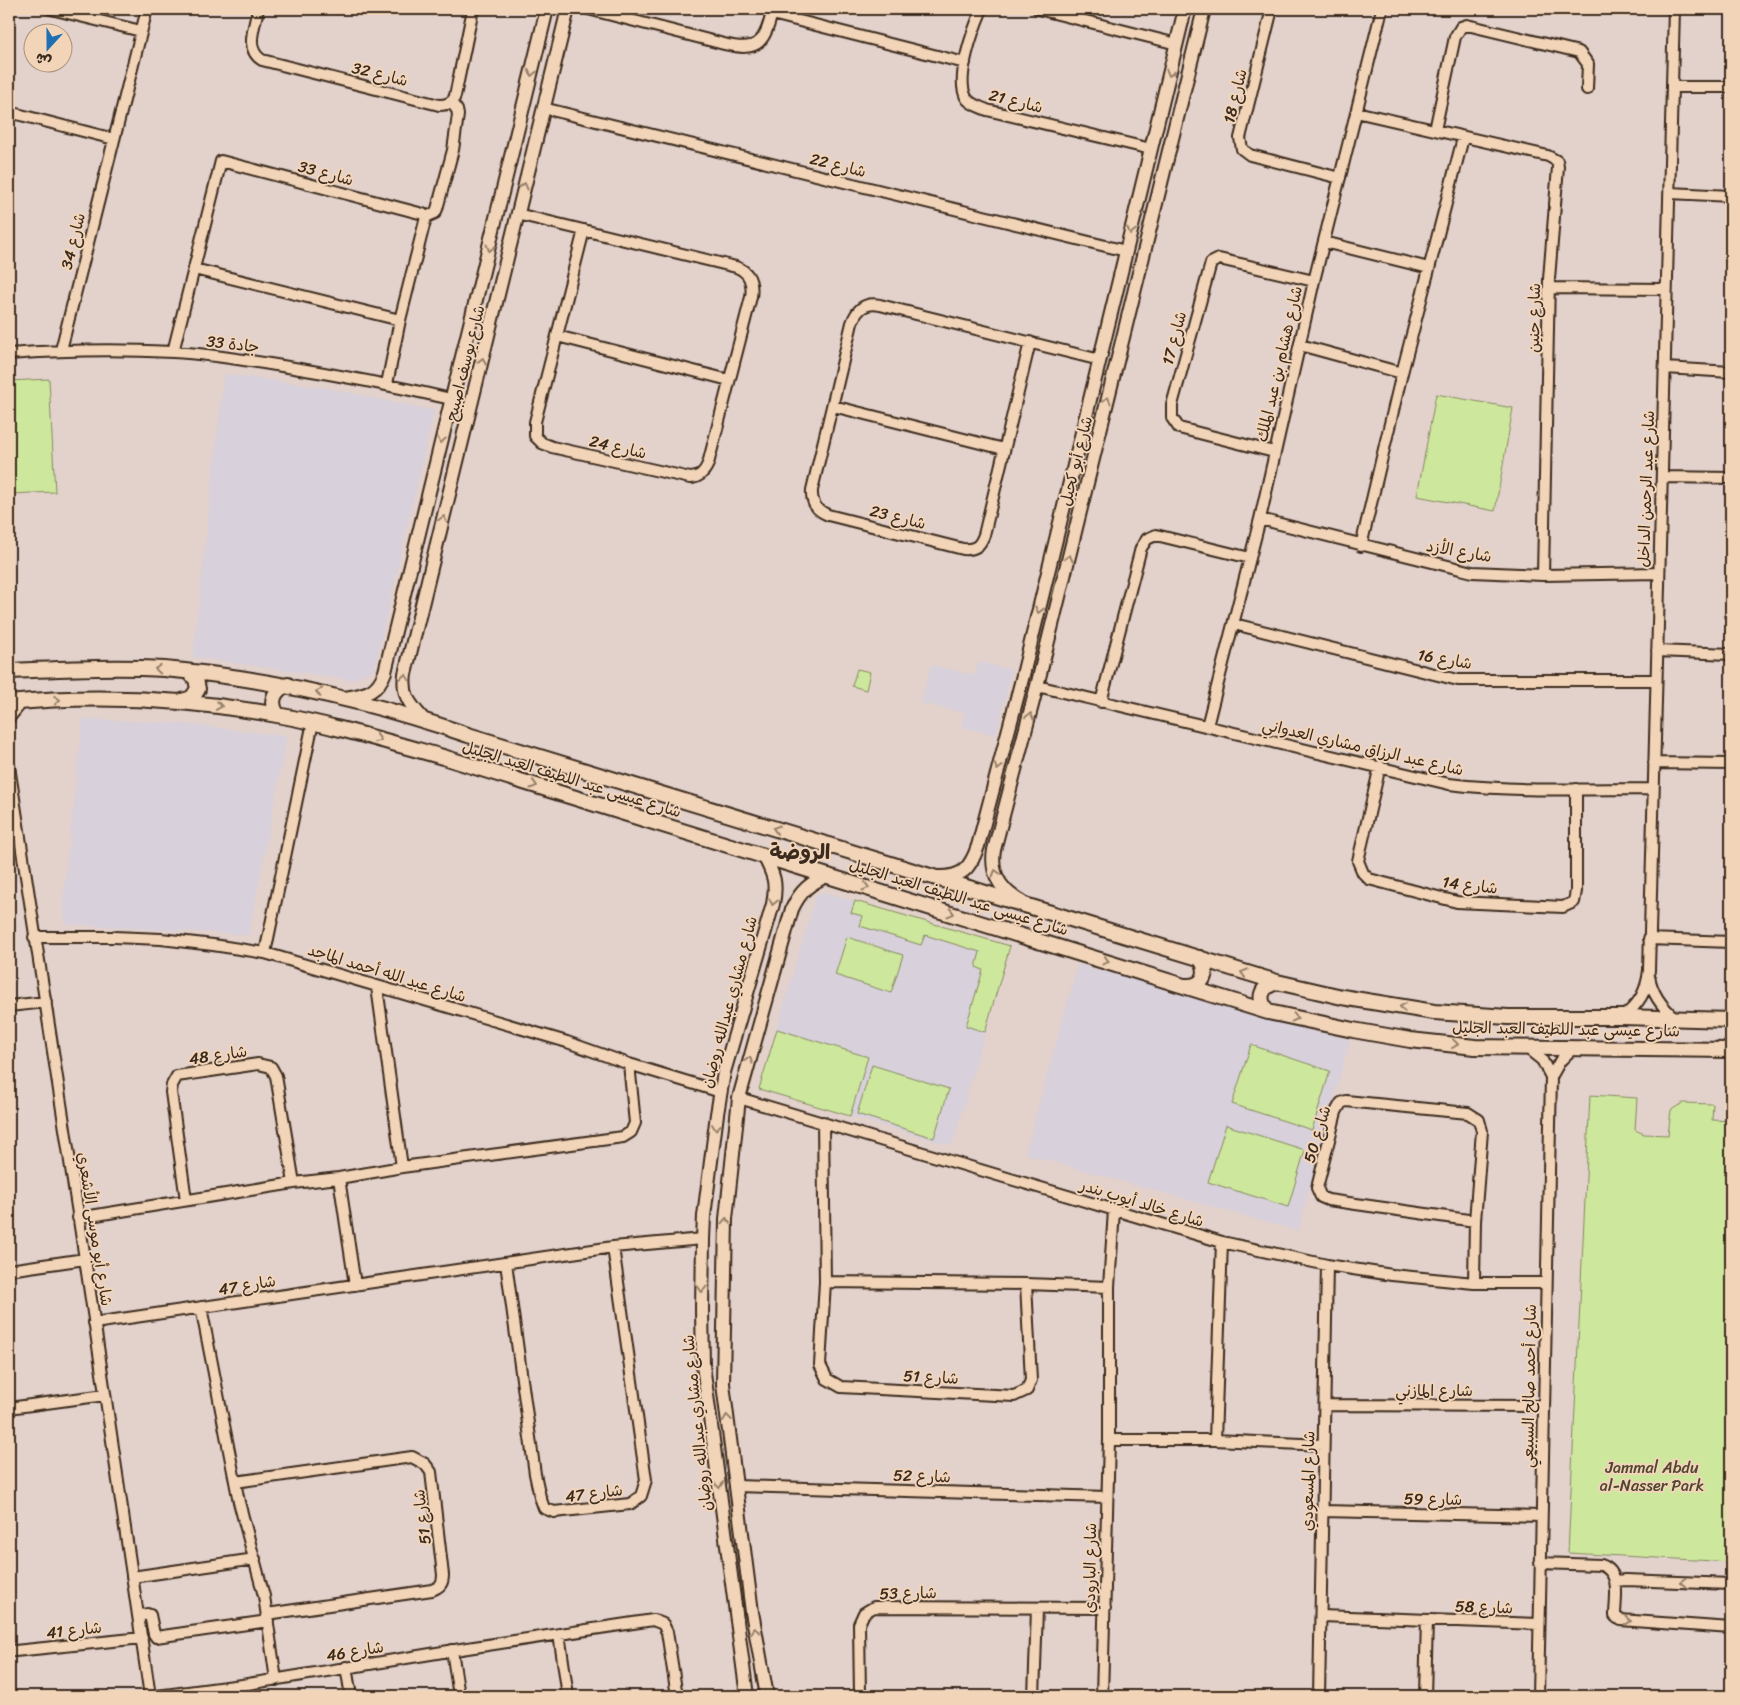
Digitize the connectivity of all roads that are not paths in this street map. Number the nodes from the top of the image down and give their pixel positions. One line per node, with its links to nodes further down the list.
1 (51, 9): 18 (street)
2 (147, 9): 18 (street, شارع 34)
3 (258, 9): 26 (street, شارع 32)
4 (473, 9): 26 (street)
5 (547, 9): 16 (street, شارع يوسف اصبيح)
6 (568, 9): 17 (street, شارع يوسف اصبيح)
7 (588, 9): 15 (street)
8 (982, 9): 22 (street, شارع 21)
9 (1038, 9): 19 (street)
10 (1185, 9): 19 (street, شارع أبو كحيل)
11 (1204, 9): 36 (street, شارع أبو كحيل)
12 (1272, 9): 35 (street, شارع 18)
13 (1382, 9): 29 (street, شارع هشام بن عبد الملك)
14 (1674, 9): 24 (street, شارع عبد الرحمن الداخل)
15 (773, 12): 22 (street)
16 (544, 26): 17 (street); 20 (street, شارع يوسف اصبيح)
17 (562, 31): 21 (street, شارع يوسف اصبيح)
18 (141, 32): 32 (street, شارع 34)
19 (1177, 44): 33 (street, شارع أبو كحيل, one-way to 33)
20 (537, 51): 21 (street); 64 (street, شارع يوسف اصبيح, one-way to 64)
21 (556, 55): 27 (street, شارع يوسف اصبيح)
22 (965, 63): 33 (street, شارع 21)
23 (1731, 87): 24 (street)
24 (1673, 88): 37 (street, شارع عبد الرحمن الداخل)
25 (1587, 89): 30 (street)
26 (451, 102): 42 (street)
27 (543, 108): 41 (street, شارع يوسف اصبيح, one-way to 27); 45 (street, شارع 22)
28 (9, 112): 32 (street)
29 (1356, 112): 30 (street, شارع حنين); 35 (street, شارع هشام بن عبد الملك)
30 (1435, 130): 31 (street, شارع حنين)
31 (1463, 138): 46 (street); 49 (street, شارع حنين)
32 (114, 140): 55 (street, شارع 34)
33 (1151, 149): 34 (street, شارع أبو كحيل)
34 (1144, 178): 36 (street); 39 (street, شارع أبو كحيل)
35 (1340, 178): 44 (street, شارع هشام بن عبد الملك)
36 (1161, 183): 40 (street, شارع أبو كحيل)
37 (1670, 193): 38 (street); 50 (street, شارع عبد الرحمن الداخل)
38 (1731, 196)
39 (1138, 201): 40 (street); 45 (street, شارع أبو كحيل, one-way to 45)
40 (1155, 205): 69 (street, شارع أبو كحيل, one-way to 40)
41 (517, 214): 43 (street, شارع 24); 80 (street, شارع يوسف اصبيح, one-way to 41)
42 (426, 217): 47 (street, شارع 33); 51 (street)
43 (584, 230): 52 (street, شارع 24); 62 (street, شارع 24)
44 (1324, 242): 46 (street); 48 (street, شارع هشام بن عبد الملك)
45 (1126, 250): 58 (street, شارع أبو كحيل)
46 (1429, 268): 61 (street)
47 (194, 269): 51 (street); 56 (street, شارع 33)
48 (1314, 281): 54 (street, شارع هشام بن عبد الملك); 67 (street, شارع 17)
49 (1549, 288): 50 (street); 79 (street, شارع حنين)
50 (1666, 290): 59 (street, شارع عبد الرحمن الداخل)
51 (400, 320): 63 (street)
52 (557, 336): 62 (street); 62 (street, شارع 24)
53 (1030, 342): 58 (street, شارع 23); 65 (street, شارع 23); 66 (street, شارع 23)
54 (1300, 345): 61 (street); 67 (street, شارع هشام بن عبد الملك)
55 (61, 350): 56 (street, جادة 33); 57 (street, جادة 33)
56 (173, 352): 63 (street, جادة 33)
57 (9, 354)
58 (1100, 360): 68 (street, شارع أبو كحيل)
59 (1665, 368): 60 (street); 70 (street, شارع عبد الرحمن الداخل)
60 (1731, 372)
61 (1402, 373): 75 (street)
62 (729, 380)
63 (387, 384): 64 (street, جادة 33)
64 (450, 399): 78 (street, شارع يوسف اصبيح, one-way to 78)
65 (833, 406): 66 (street); 66 (street, شارع 23)
66 (1004, 449)
67 (1274, 452): 74 (street, شارع هشام بن عبد الملك)
68 (1076, 460): 69 (street); 72 (street, شارع أبو كحيل)
69 (1092, 464): 73 (street, شارع أبو كحيل)
70 (1662, 477): 71 (street); 77 (street, شارع عبد الرحمن الداخل)
71 (1731, 478)
72 (1070, 483): 73 (street); 107 (street, شارع أبو كحيل, one-way to 107)
73 (1086, 487): 90 (street, شارع أبو كحيل, one-way to 73)
74 (1260, 520): 75 (street, شارع الأزد); 76 (street, شارع هشام بن عبد الملك)
75 (1361, 546): 79 (street, شارع الأزد)
76 (1250, 558): 83 (street, شارع هشام بن عبد الملك); 93 (street)
77 (1659, 573): 79 (street, شارع الأزد); 84 (street, شارع عبد الرحمن الداخل)
78 (409, 574): 80 (street); 81 (street, شارع يوسف اصبيح)
79 (1543, 575)
80 (428, 579): 82 (street, شارع يوسف اصبيح)
81 (403, 602): 82 (street); 91 (street, شارع يوسف اصبيح)
82 (422, 604): 97 (street, شارع يوسف اصبيح, one-way to 82)
83 (1234, 624): 88 (street, شارع 16); 99 (street, شارع هشام بن عبد الملك)
84 (1657, 651): 85 (street); 88 (street, شارع عبد الرحمن الداخل)
85 (1731, 654)
86 (9, 672): 87 (main road, شارع عيسى عبد اللطيف العبد الجليل, one-way to 86)
87 (189, 672): 89 (main road, شارع عيسى عبد اللطيف العبد الجليل); 92 (main road)
88 (1655, 680): 100 (street, شارع عبد الرحمن الداخل)
89 (288, 685): 91 (main road, شارع عيسى عبد اللطيف العبد الجليل, one-way to 89); 95 (main road)
90 (1037, 686): 93 (street, شارع عبد الرزاق مشاري العدواني); 108 (street, شارع أبو كحيل, one-way to 90)
91 (345, 698): 97 (main road, شارع عيسى عبد اللطيف العبد الجليل)
92 (182, 701): 94 (main road, شارع عيسى عبد اللطيف العبد الجليل, one-way to 92); 95 (main road, شارع عيسى عبد اللطيف العبد الجليل, one-way to 95)
93 (1101, 702): 99 (street, شارع عبد الرزاق مشاري العدواني)
94 (15, 703): 96 (street)
95 (277, 714): 98 (main road, شارع عيسى عبد اللطيف العبد الجليل)
96 (9, 718)
97 (423, 719): 111 (main road, شارع عيسى عبد اللطيف العبد الجليل, one-way to 97)
98 (313, 722): 109 (main road, شارع عيسى عبد اللطيف العبد الجليل, one-way to 109); 116 (street)
99 (1208, 726): 103 (street, شارع عبد الرزاق مشاري العدواني)
100 (1654, 763): 101 (street); 105 (street, شارع عبد الرحمن الداخل)
101 (1731, 764)
102 (9, 766): 106 (street, شارع أبو موسى الأشعري)
103 (1380, 766): 104 (street, شارع عبد الرزاق مشاري العدواني); 104 (street, شارع 14)
104 (1576, 789): 105 (street, شارع عبد الرزاق مشاري العدواني)
105 (1652, 789): 114 (street, شارع عبد الرحمن الداخل)
106 (11, 796): 113 (street, شارع أبو موسى الأشعري)
107 (980, 837): 108 (street); 111 (street, شارع أبو كحيل)
108 (996, 842): 112 (street, شارع أبو كحيل, one-way to 108)
109 (764, 856): 110 (main road, شارع عيسى عبد اللطيف العبد الجليل); 120 (street, شارع مشاري عبدالله روضان, one-way to 120)
110 (828, 875): 121 (main road, شارع عيسى عبد اللطيف العبد الجليل, one-way to 121); 123 (street, شارع مشاري عبدالله روضان)
111 (932, 877): 112 (main road, شارع عيسى عبد اللطيف العبد الجليل)
112 (1029, 906): 117 (main road, شارع عيسى عبد اللطيف العبد الجليل)
113 (34, 937): 116 (street, شارع عبد الله أحمد الماجد); 124 (street, شارع أبو موسى الأشعري)
114 (1649, 939): 115 (street); 118 (street, شارع عبد الرحمن الداخل)
115 (1731, 942)
116 (266, 953): 122 (street, شارع عبد الله أحمد الماجد)
117 (1200, 958): 119 (main road, شارع عيسى عبد اللطيف العبد الجليل, one-way to 117); 121 (main road)
118 (1649, 970): 127 (street, شارع عبد الرحمن الداخل); 128 (street, شارع عبد الرحمن الداخل)
119 (1277, 982): 126 (main road); 127 (main road, شارع عيسى عبد اللطيف العبد الجليل, one-way to 119)
120 (750, 986): 123 (street); 135 (street, شارع مشاري عبدالله روضان)
121 (1186, 986): 126 (main road, شارع عيسى عبد اللطيف العبد الجليل)
122 (377, 987): 133 (street, شارع عبد الله أحمد الماجد); 138 (street)
123 (769, 990): 136 (street, شارع مشاري عبدالله روضان, one-way to 123)
124 (46, 1002): 125 (street); 143 (street, شارع أبو موسى الأشعري)
125 (9, 1006)
126 (1268, 1012): 130 (main road, شارع عيسى عبد اللطيف العبد الجليل, one-way to 130)
127 (1622, 1017): 128 (main road, شارع عيسى عبد اللطيف العبد الجليل)
128 (1675, 1018): 129 (main road, شارع عيسى عبد اللطيف العبد الجليل)
129 (1731, 1020)
130 (1527, 1048): 131 (main road, شارع عيسى عبد اللطيف العبد الجليل); 134 (street)
131 (1574, 1048): 132 (main road, شارع عيسى عبد اللطيف العبد الجليل); 134 (street)
132 (1731, 1050)
133 (629, 1064): 135 (street, شارع عبد الله أحمد الماجد); 138 (street)
134 (1551, 1077): 154 (street, شارع أحمد صالح السبيعي)
135 (721, 1092): 145 (street, شارع مشاري عبدالله روضان, one-way to 145)
136 (739, 1098): 137 (street, شارع خالد أيوب بندر); 160 (street, شارع مشاري عبدالله روضان, one-way to 136)
137 (822, 1122): 142 (street, شارع خالد أيوب بندر); 152 (street, شارع 51)
138 (402, 1167): 139 (street)
139 (338, 1178): 140 (street); 156 (street)
140 (294, 1183): 141 (street); 141 (street, شارع 48)
141 (186, 1200): 143 (street)
142 (1114, 1210): 146 (street, شارع خالد أيوب بندر); 157 (street, شارع البارودي)
143 (78, 1218): 148 (street, شارع أبو موسى الأشعري)
144 (1476, 1221): 144 (street, شارع 50); 153 (street, شارع 50)
145 (703, 1239): 147 (street, شارع 47); 159 (street, شارع مشاري عبدالله روضان, one-way to 159)
146 (1222, 1242): 150 (street, شارع خالد أيوب بندر); 169 (street)
147 (613, 1247): 149 (street, شارع 47); 149 (street, شارع 47)
148 (85, 1259): 151 (street); 161 (street, شارع أبو موسى الأشعري)
149 (506, 1263): 156 (street, شارع 47)
150 (1327, 1265): 153 (street, شارع خالد أيوب بندر); 165 (street, شارع المسعودي)
151 (9, 1270)
152 (824, 1282): 155 (street); 155 (street, شارع 51)
153 (1474, 1282): 154 (street, شارع خالد أيوب بندر)
154 (1546, 1283): 166 (street, شارع أحمد صالح السبيعي)
155 (1026, 1284): 157 (street)
156 (355, 1286): 158 (street, شارع 47)
157 (1109, 1287): 168 (street, شارع البارودي)
158 (201, 1307): 161 (street, شارع 47); 171 (street, شارع 47)
159 (702, 1310): 160 (street); 162 (street, شارع مشاري عبدالله روضان)
160 (724, 1311): 163 (street, شارع مشاري عبدالله روضان)
161 (94, 1322): 164 (street, شارع أبو موسى الأشعري)
162 (702, 1337): 163 (street); 194 (street, شارع مشاري عبدالله روضان, one-way to 194)
163 (724, 1339): 172 (street, شارع مشاري عبدالله روضان, one-way to 163)
164 (105, 1394): 167 (street); 178 (street, شارع أبو موسى الأشعري)
165 (1325, 1405): 166 (street, شارع المازني); 170 (street, شارع المسعودي)
166 (1544, 1406): 175 (street, شارع أحمد صالح السبيعي)
167 (9, 1408)
168 (1109, 1440): 169 (street); 173 (street, شارع البارودي)
169 (1216, 1440): 170 (street)
170 (1323, 1445): 174 (street, شارع المسعودي)
171 (235, 1482): 176 (street, شارع 47); 185 (street, شارع 51)
172 (736, 1486): 173 (street, شارع 52); 193 (street, شارع مشاري عبدالله روضان, one-way to 172)
173 (1107, 1497): 181 (street, شارع البارودي)
174 (1323, 1511): 175 (street, شارع 59); 184 (street, شارع المسعودي)
175 (1541, 1516): 177 (street, شارع أحمد صالح السبيعي)
176 (254, 1559): 178 (street); 185 (street, شارع 47)
177 (1540, 1563): 179 (street); 187 (street, شارع أحمد صالح السبيعي)
178 (132, 1576): 183 (street, شارع أبو موسى الأشعري)
179 (1616, 1581): 180 (street, one-way to 179); 188 (street, one-way to 188)
180 (1731, 1584)
181 (1105, 1608): 182 (street, شارع 53); 209 (street, شارع البارودي)
182 (1037, 1609): 207 (street, شارع 53); 208 (street)
183 (138, 1616): 185 (street); 190 (street, شارع أبو موسى الأشعري)
184 (1321, 1616): 186 (street, شارع 58); 210 (street, شارع المسعودي)
185 (268, 1618): 196 (street, شارع 47)
186 (1427, 1620): 187 (street, شارع 58); 211 (street)
187 (1539, 1624): 212 (street, شارع أحمد صالح السبيعي)
188 (1731, 1628)
189 (559, 1634): 192 (street, شارع 46); 203 (street); 204 (street, شارع 46)
190 (142, 1638): 191 (street, شارع 41); 198 (street, شارع أبو موسى الأشعري)
191 (9, 1650)
192 (452, 1650): 195 (street, شارع 46); 202 (street)
193 (761, 1664): 194 (street); 206 (street, شارع مشاري عبدالله روضان)
194 (743, 1666): 205 (street, شارع مشاري عبدالله روضان)
195 (346, 1667): 196 (street, شارع 46); 201 (street)
196 (276, 1680): 197 (street, شارع 46)
197 (242, 1685): 199 (street, شارع 46); 200 (street)
198 (150, 1696)
199 (157, 1696)
200 (244, 1696)
201 (351, 1696)
202 (459, 1696)
203 (568, 1696)
204 (677, 1696)
205 (748, 1696): 206 (street)
206 (766, 1696)
207 (860, 1696)
208 (1034, 1696)
209 (1102, 1696)
210 (1319, 1696)
211 (1425, 1696)
212 (1538, 1696)

